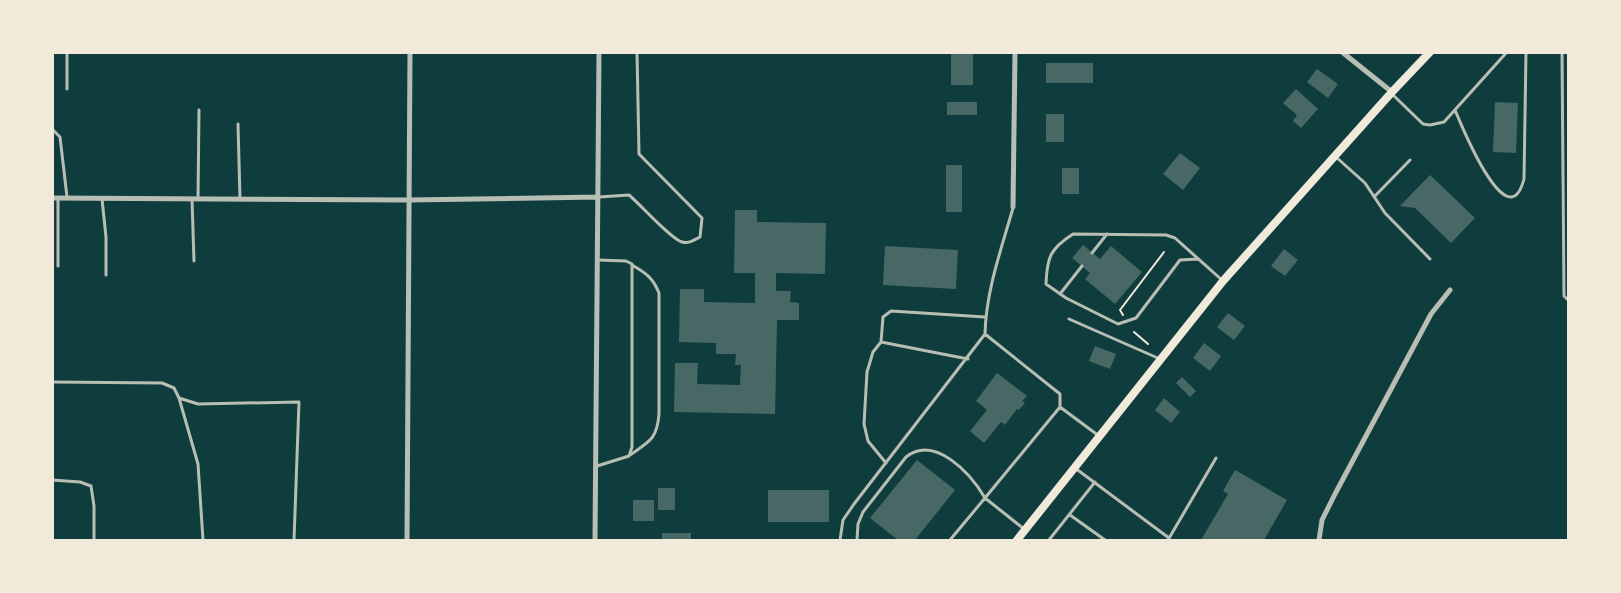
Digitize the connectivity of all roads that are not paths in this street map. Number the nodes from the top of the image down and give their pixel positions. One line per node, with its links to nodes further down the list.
1 (67, 52): 11 (lane)
2 (410, 52): 28 (street)
3 (599, 52): 21 (street)
4 (637, 52): 21 (lane)
5 (1015, 52): 29 (street)
6 (1342, 52): 12 (street)
7 (1430, 52): 12 (main road)
8 (1507, 52): 14 (lane)
9 (1526, 52): 14 (lane)
10 (1562, 52): 19 (lane)
11 (67, 89)
12 (1391, 93): 14 (lane); 17 (main road)
13 (199, 110): 26 (lane)
14 (1455, 110)
15 (238, 124): 27 (lane)
16 (52, 129): 24 (lane)
17 (1335, 156): 22 (lane); 40 (main road)
18 (1410, 160): 22 (lane)
19 (1563, 162): 20 (lane); 43 (lane)
20 (1569, 162)
21 (598, 196): 28 (street); 34 (street)
22 (1374, 197): 33 (lane)
23 (55, 198): 24 (street); 37 (lane)
24 (67, 198): 25 (street)
25 (102, 199): 26 (street); 39 (lane)
26 (195, 199): 27 (street); 35 (lane)
27 (240, 199): 28 (street)
28 (409, 200): 69 (street)
29 (1013, 207): 44 (lane)
30 (1107, 234): 31 (lane); 32 (lane); 42 (lane)
31 (1092, 253)
32 (1198, 259): 40 (lane); 42 (lane)
33 (1430, 259)
34 (598, 260): 36 (lane); 57 (street)
35 (194, 261)
36 (632, 264): 54 (lane); 54 (lane)
37 (58, 266)
38 (1082, 266): 42 (lane)
39 (106, 275)
40 (1223, 281): 49 (main road)
41 (1450, 290): 77 (street)
42 (1060, 294)
43 (1569, 300)
44 (986, 317): 46 (lane); 47 (lane)
45 (1069, 319): 49 (lane)
46 (985, 334): 48 (lane); 52 (lane)
47 (882, 342): 48 (lane); 56 (lane)
48 (968, 359): 56 (lane)
49 (1162, 360): 53 (main road)
50 (52, 382): 51 (lane)
51 (179, 398): 67 (lane); 68 (lane)
52 (1060, 407): 53 (lane); 61 (lane)
53 (1101, 437): 58 (main road)
54 (629, 456): 57 (lane)
55 (1216, 458): 65 (lane)
56 (886, 463): 71 (lane)
57 (595, 466): 70 (street)
58 (1075, 468): 60 (lane); 63 (main road)
59 (52, 480): 66 (lane)
60 (1095, 483): 62 (lane); 65 (lane)
61 (985, 498): 63 (lane); 64 (lane); 73 (lane)
62 (1069, 515): 75 (lane); 76 (lane)
63 (1026, 530): 74 (main road)
64 (857, 539): 72 (lane)
65 (1169, 539)
66 (94, 540)
67 (203, 540)
68 (294, 540)
69 (406, 540)
70 (595, 540)
71 (840, 540)
72 (862, 540)
73 (950, 540)
74 (1017, 540)
75 (1049, 540)
76 (1105, 540)
77 (1319, 540)

